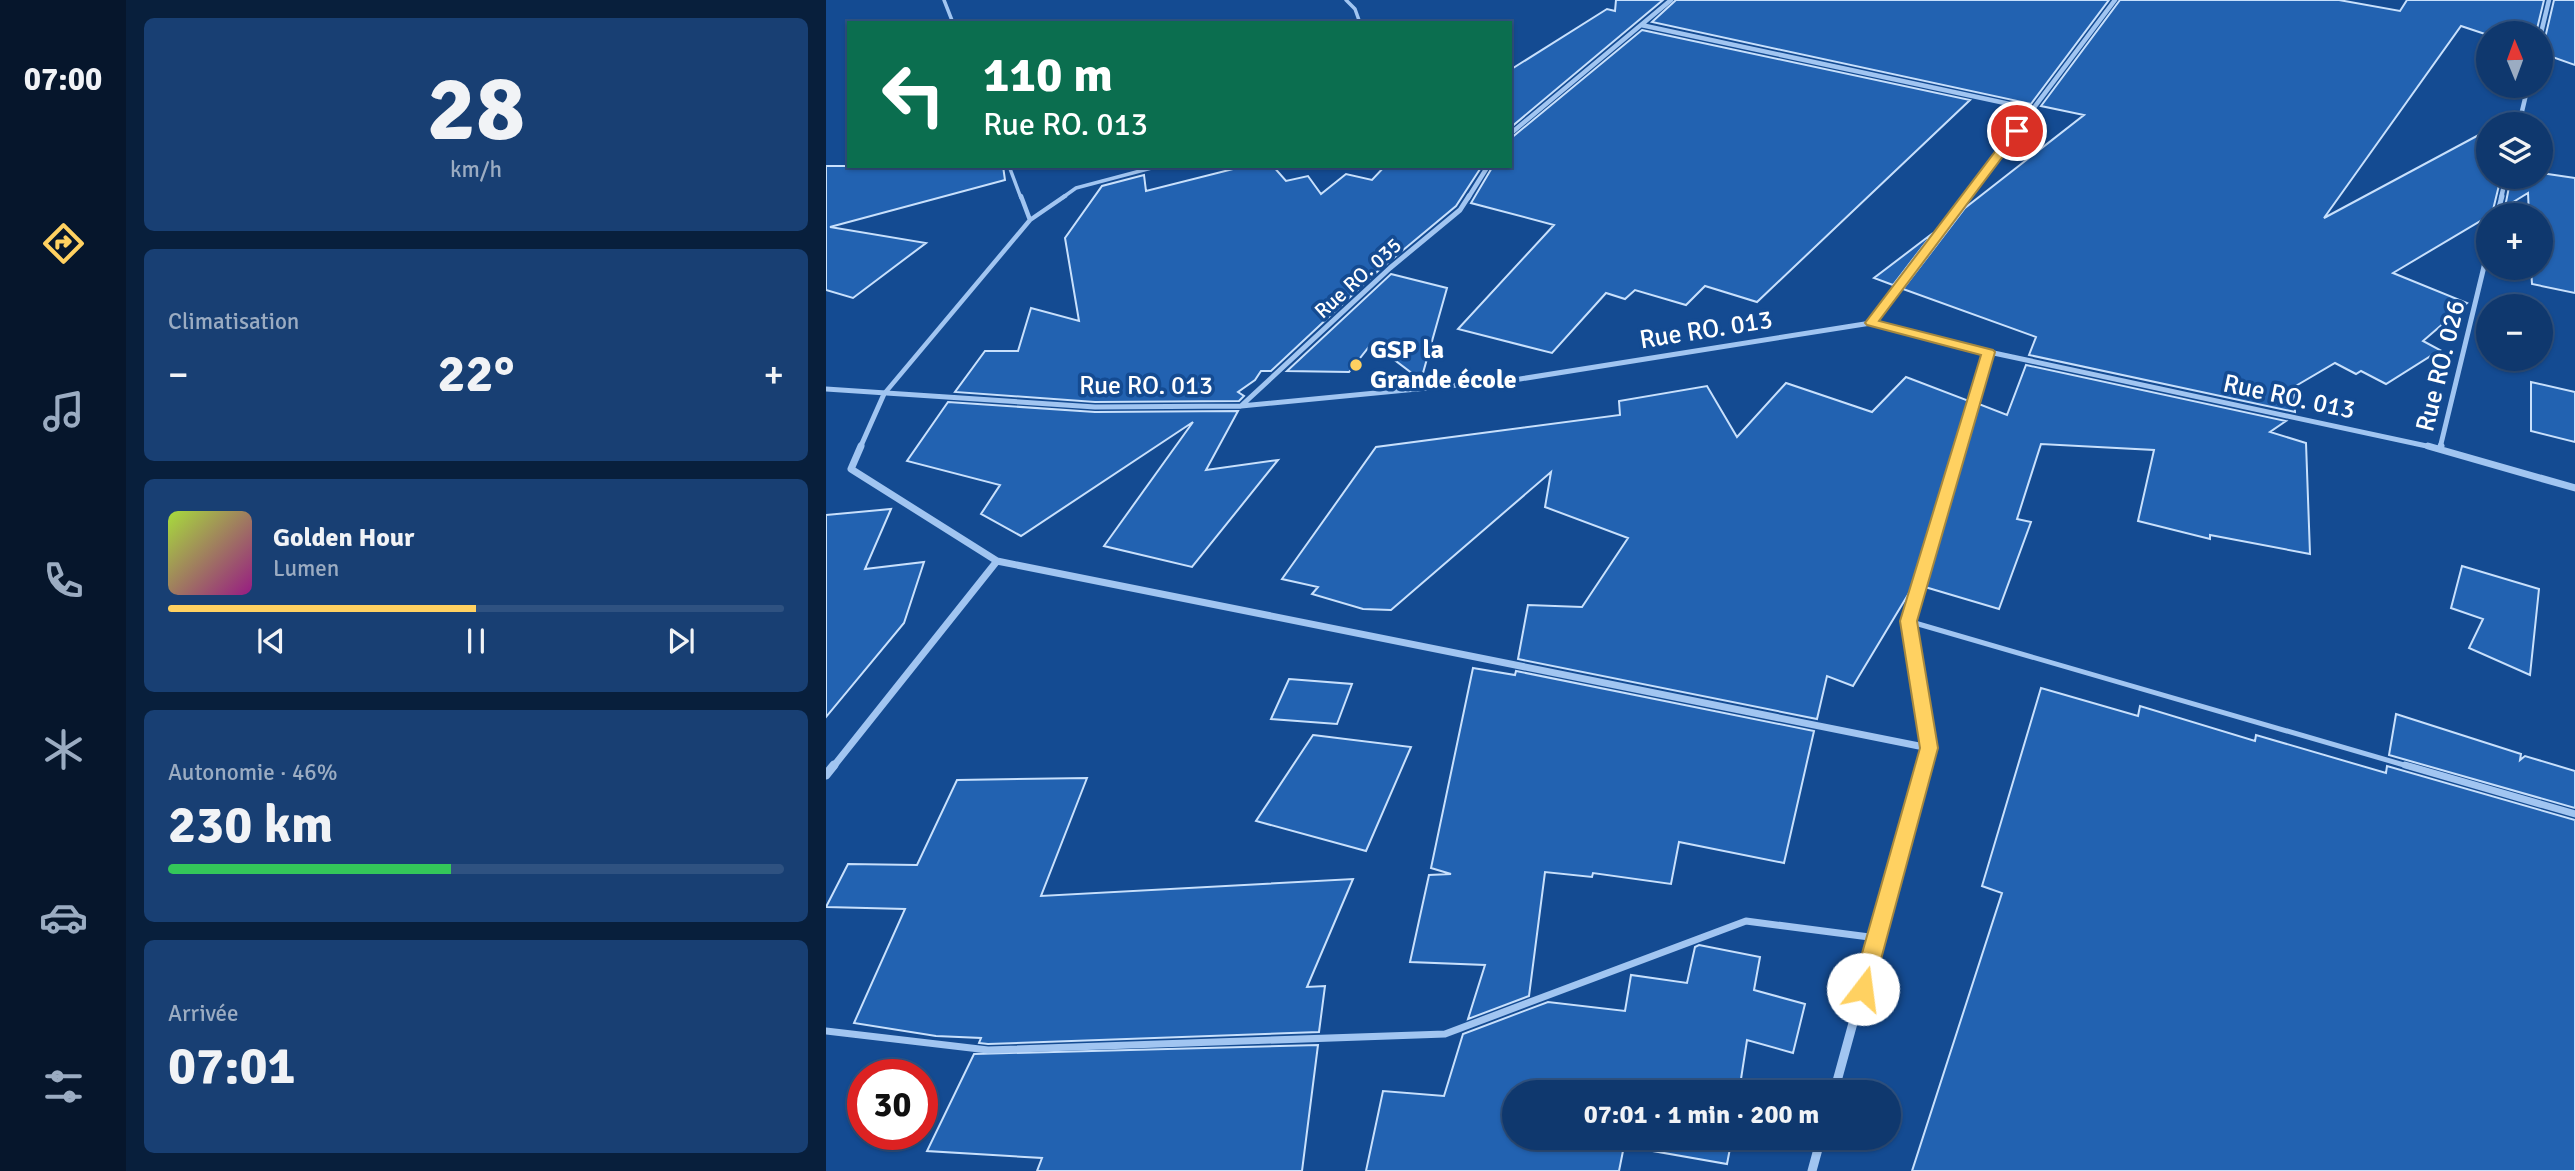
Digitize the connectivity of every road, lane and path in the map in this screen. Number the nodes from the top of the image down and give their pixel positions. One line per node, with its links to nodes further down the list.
1 (944, 0): 6 (lane)
2 (1346, 0): 7 (lane)
3 (1671, 0): 9 (street)
4 (2116, 0): 10 (street)
5 (2549, 0): 8 (street)
6 (952, 21)
7 (1359, 21)
8 (2544, 21)
9 (1641, 25): 10 (street); 11 (street)
10 (2033, 109): 17 (street)
11 (1512, 132)
12 (1010, 168): 15 (lane)
13 (1151, 168): 15 (lane)
14 (1487, 168): 21 (street, Rue RO. 035)
15 (1030, 220): 20 (lane)
16 (2481, 280): 22 (street, Rue RO. 026)
17 (1871, 323): 18 (street, Rue RO. 013); 21 (street, Rue RO. 013)
18 (1989, 352): 22 (street, Rue RO. 013); 25 (street)
19 (826, 389): 20 (street, Rue RO. 013)
20 (884, 394): 21 (street, Rue RO. 013); 24 (street)
21 (1241, 406)
22 (2440, 449): 23 (street, Rue RO. 013)
23 (2575, 488)
24 (997, 561): 26 (street); 27 (street)
25 (1908, 621): 26 (street); 28 (lane)
26 (1929, 748): 29 (street)
27 (826, 775)
28 (2575, 814)
29 (1877, 938): 30 (lane); 31 (street)
30 (826, 1031)
31 (1837, 1080)
32 (1818, 1150): 33 (street)
33 (1812, 1171)

